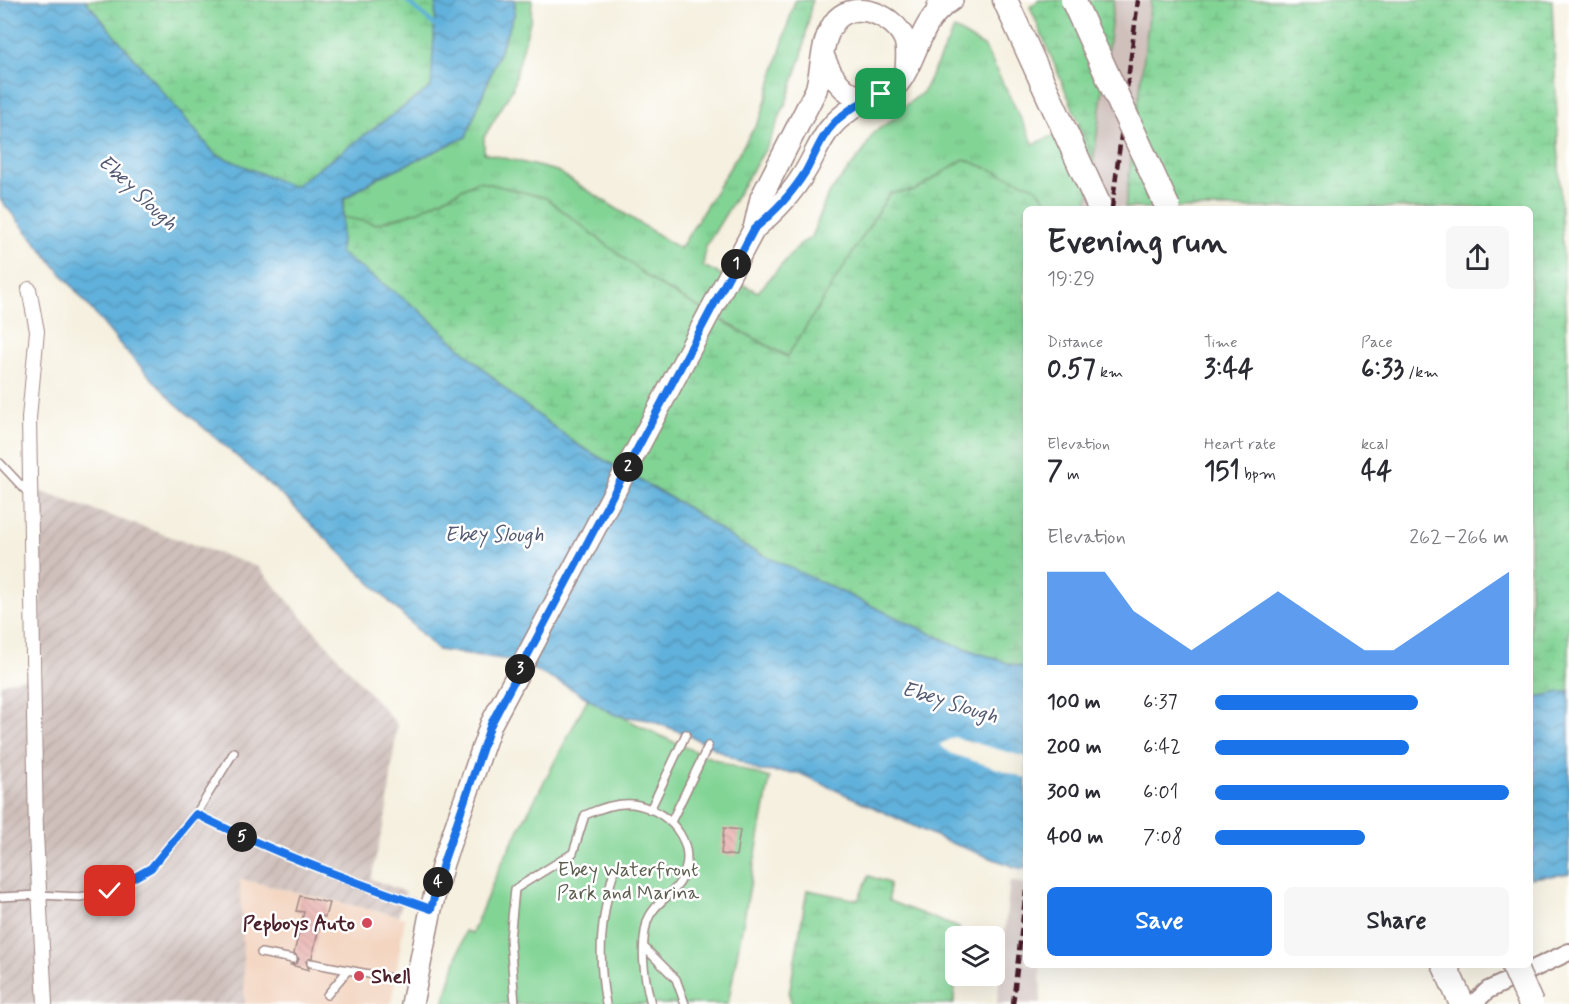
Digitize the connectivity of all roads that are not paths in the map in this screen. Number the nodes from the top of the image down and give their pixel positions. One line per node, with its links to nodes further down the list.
1 (1005, 0): 8 (highway)
2 (1073, 0): 9 (highway, bridge)
3 (945, 3): 6 (main road)
4 (849, 6): 5 (main road); 6 (main road)
5 (822, 55): 7 (main road); 10 (main road)
6 (906, 70): 7 (main road)
7 (869, 98): 10 (main road)
8 (1099, 206)
9 (1167, 206)
10 (754, 229): 23 (main road)
11 (29, 289): 13 (street)
12 (0, 463): 13 (lane)
13 (31, 497): 21 (street)
14 (686, 734): 17 (lane)
15 (708, 746): 19 (lane)
16 (234, 752): 18 (lane)
17 (650, 810): 19 (lane); 36 (lane)
18 (196, 814): 21 (lane); 23 (lane)
19 (671, 822): 24 (lane)
20 (614, 870): 37 (lane)
21 (39, 895): 22 (lane); 34 (street)
22 (0, 897)
23 (431, 909): 32 (main road)
24 (644, 947): 38 (lane); 39 (lane)
25 (1569, 952): 41 (street)
26 (261, 953): 27 (lane)
27 (293, 959)
28 (311, 963): 31 (lane)
29 (1446, 968): 40 (highway)
30 (1515, 968): 42 (highway, bridge)
31 (348, 970): 32 (lane); 33 (lane)
32 (416, 980): 35 (main road)
33 (327, 995)
34 (45, 1004)
35 (412, 1004)
36 (515, 1004)
37 (606, 1004)
38 (651, 1004)
39 (685, 1004)
40 (1462, 1004)
41 (1473, 1004)
42 (1531, 1004)

